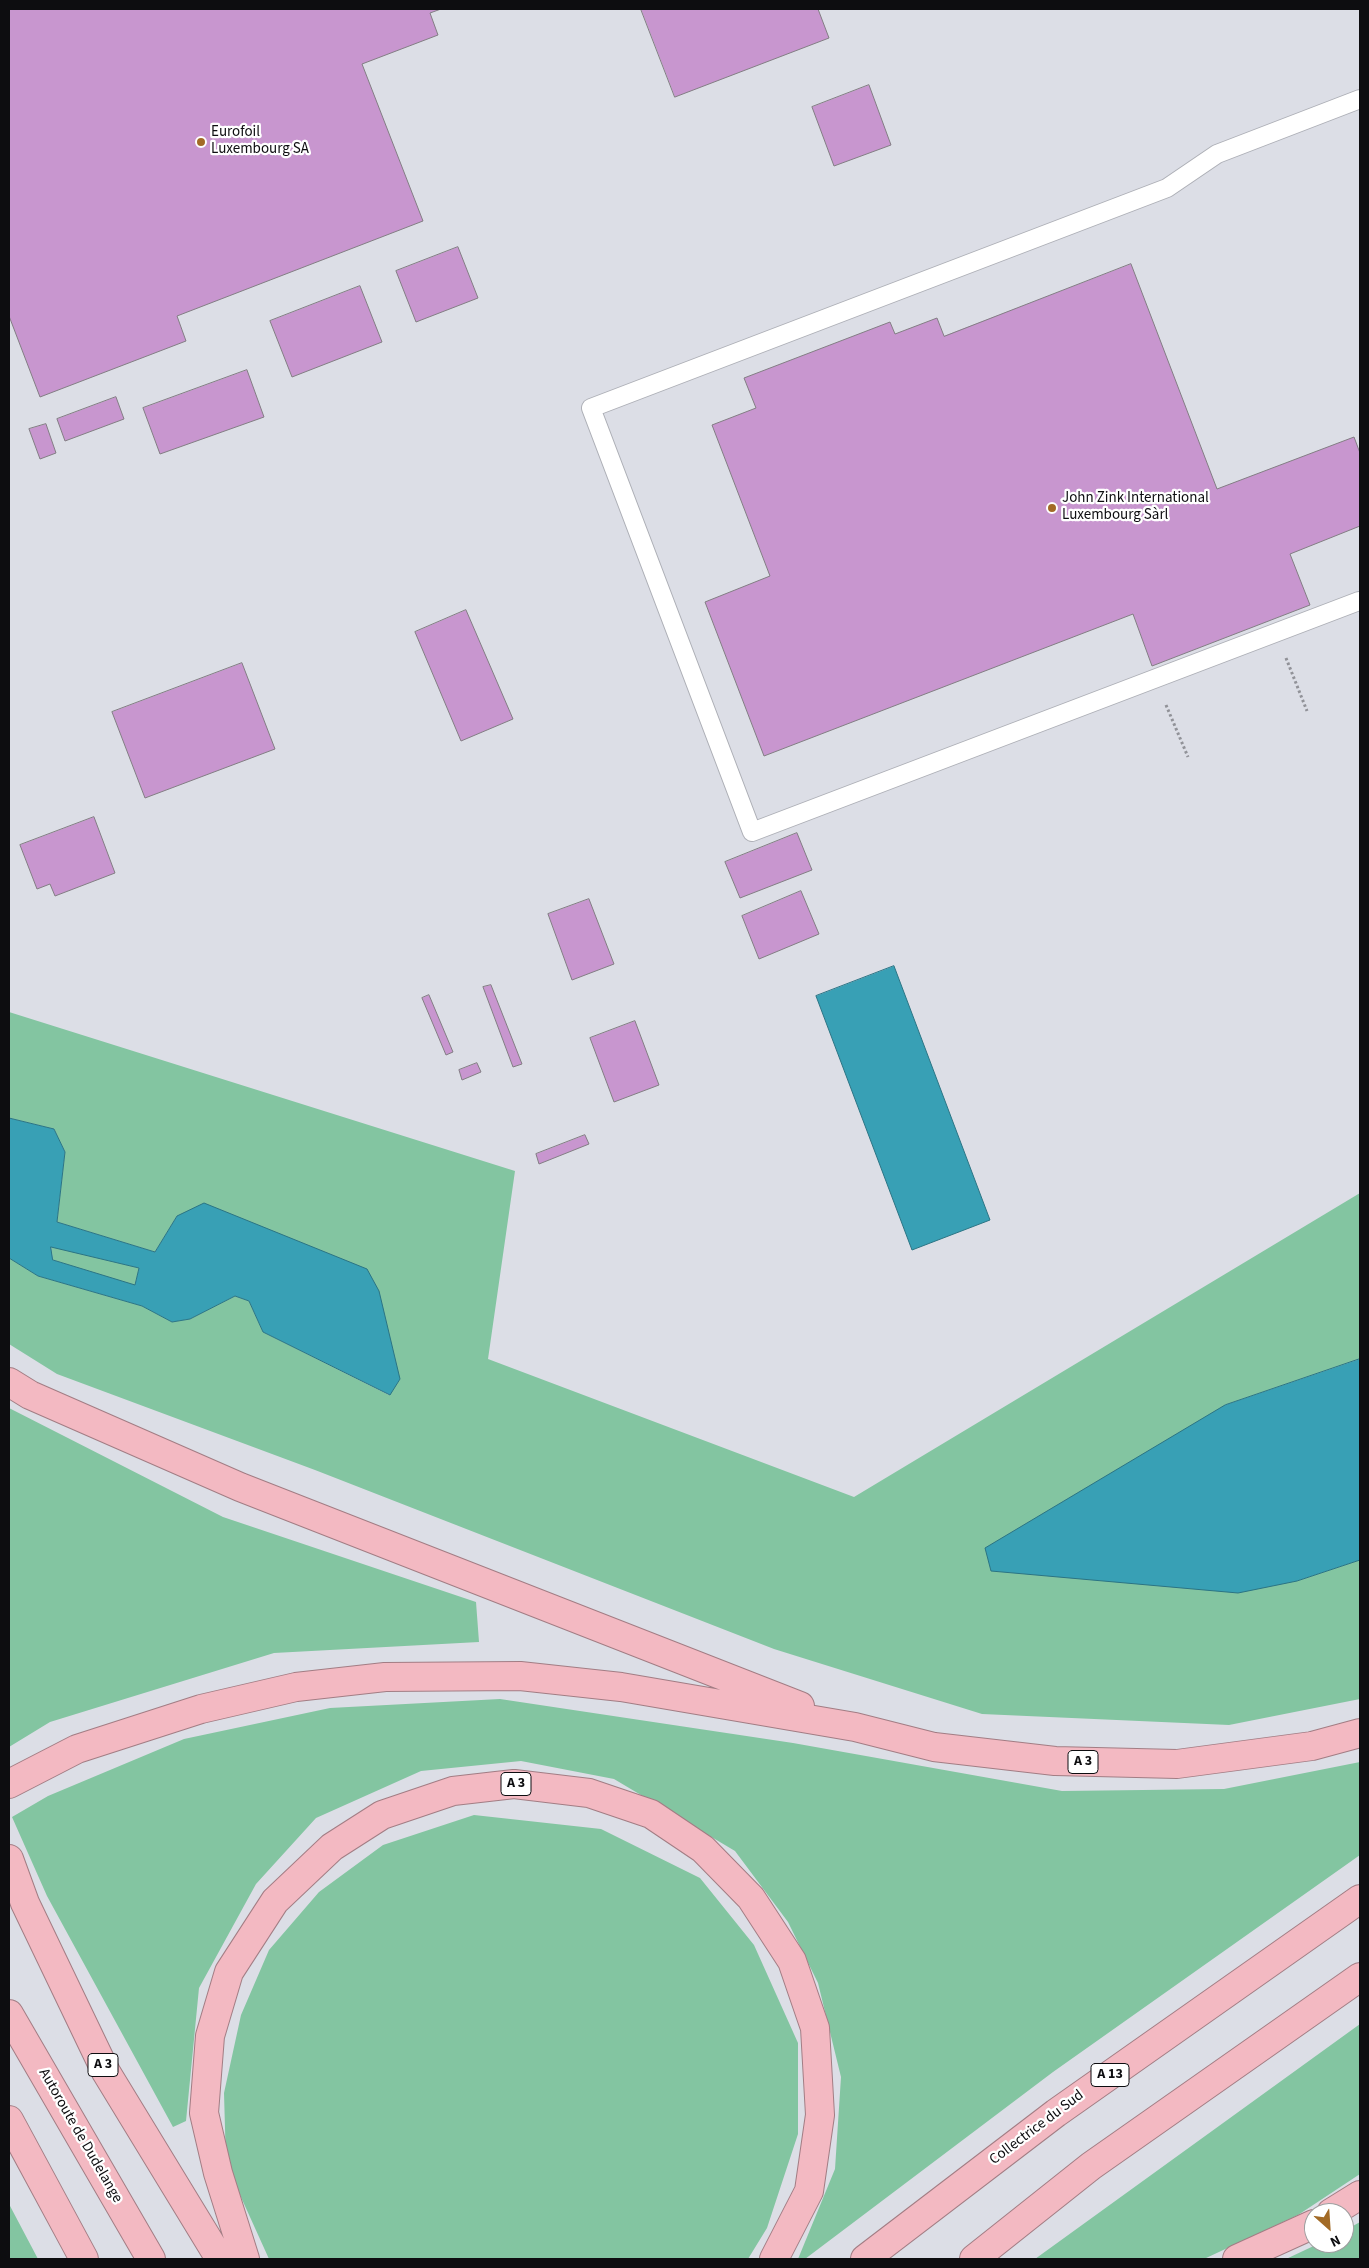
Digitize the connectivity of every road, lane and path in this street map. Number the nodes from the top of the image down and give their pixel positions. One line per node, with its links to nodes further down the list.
1 (1360, 99): 4 (lane)
2 (1359, 601): 3 (lane)
3 (1277, 632): 4 (lane); 5 (path)
4 (1154, 679): 6 (path)
5 (1307, 711)
6 (1188, 757)
7 (9, 1382): 8 (highway, A 3)
8 (855, 1727): 9 (highway, A 3); 10 (highway, A 3)
9 (1360, 1733)
10 (9, 1784)
11 (9, 1859): 21 (highway, A 3)
12 (1360, 1899): 24 (highway, Collectrice du Sud / A 13)
13 (1360, 1978): 25 (highway)
14 (9, 2014): 20 (highway, Autoroute de Dudelange)
15 (9, 2120): 19 (highway)
16 (1360, 2195): 17 (highway)
17 (1347, 2203)
18 (1304, 2229): 26 (highway)
19 (84, 2259)
20 (151, 2259)
21 (220, 2259)
22 (245, 2259): 23 (highway, A 3)
23 (774, 2259)
24 (865, 2259)
25 (974, 2259)
26 (1237, 2259)

